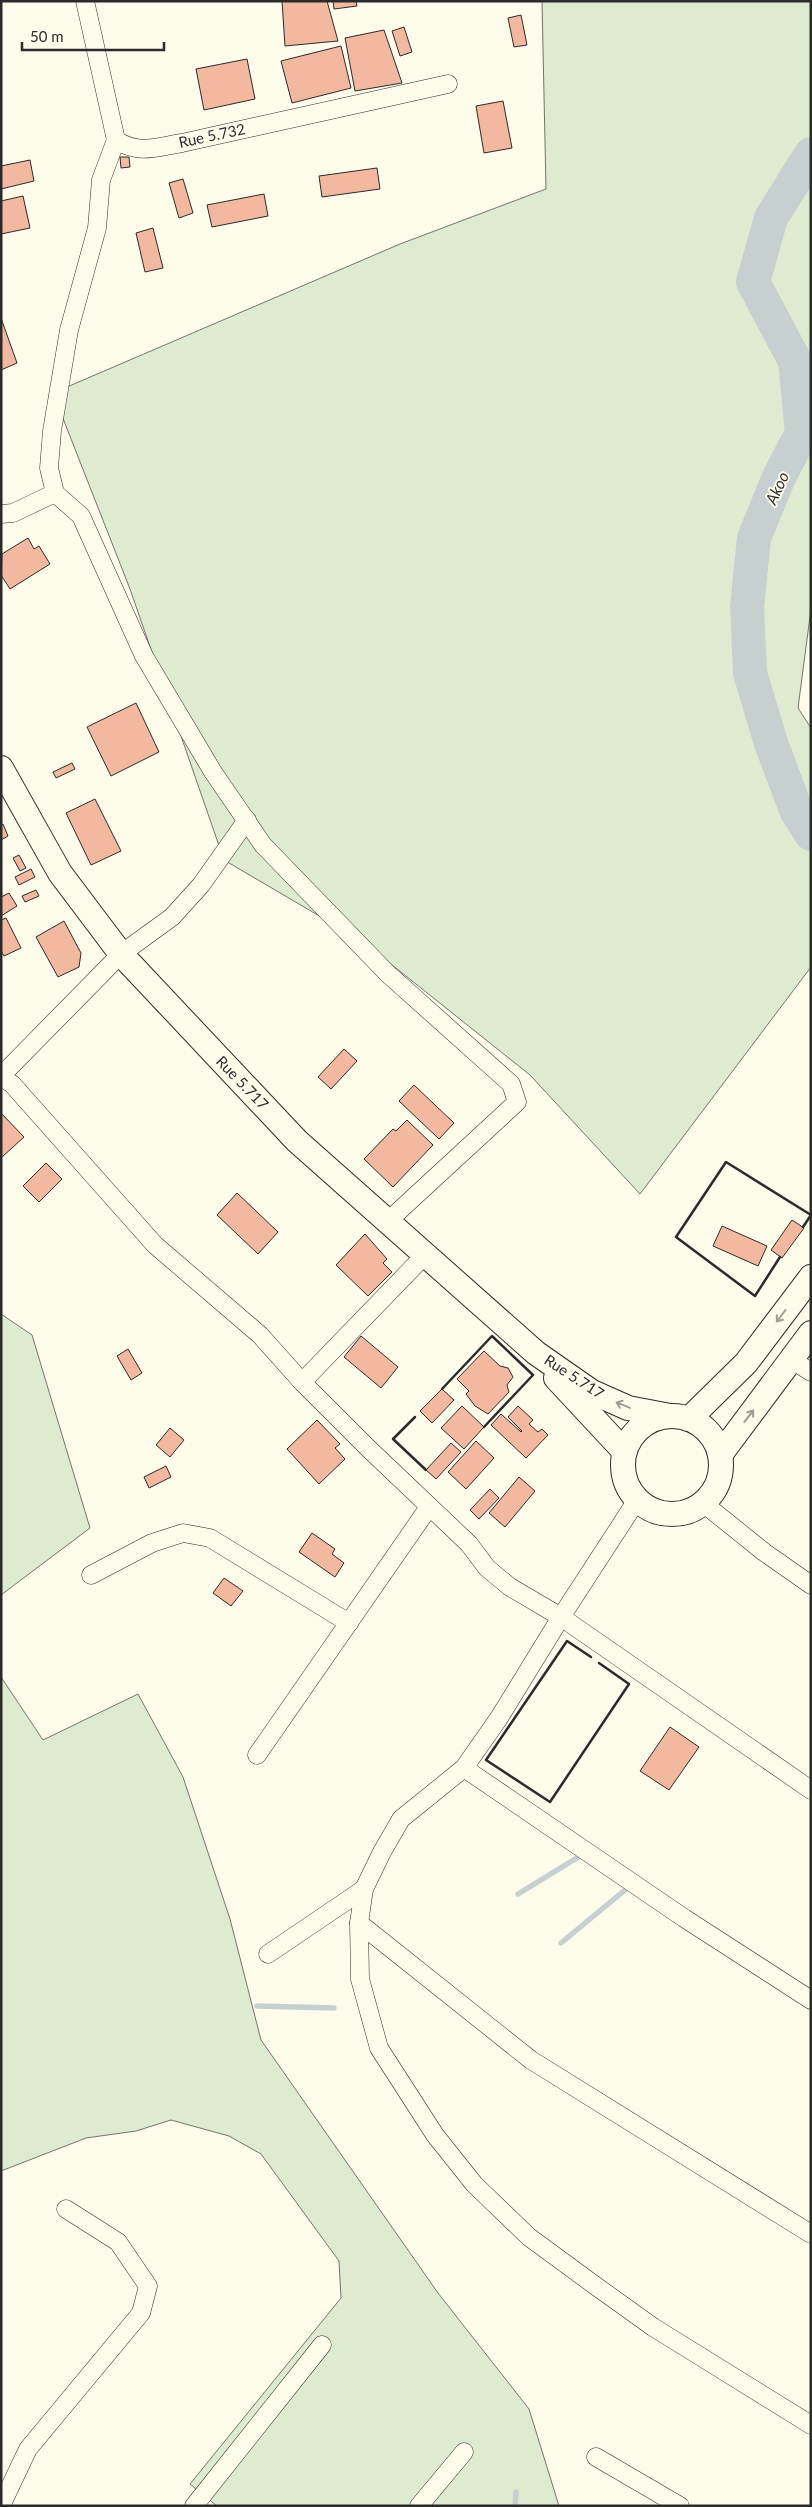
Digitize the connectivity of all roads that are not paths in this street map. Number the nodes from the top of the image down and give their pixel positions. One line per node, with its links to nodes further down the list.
1 (85, 1): 3 (street)
2 (448, 84): 3 (street, Rue 5.732)
3 (116, 140): 4 (street)
4 (55, 493): 5 (street); 7 (street)
5 (1, 514)
6 (1, 768): 8 (street, Rue 5.717)
7 (246, 820): 8 (street); 10 (street)
8 (121, 954): 9 (street); 10 (street, Rue 5.717)
9 (1, 1076): 16 (street)
10 (388, 1221): 11 (street, Rue 5.717)
11 (426, 1254): 14 (street, Rue 5.717); 16 (street)
12 (811, 1277): 17 (street, one-way to 17)
13 (811, 1333): 15 (street)
14 (536, 1353): 17 (street, Rue 5.717, one-way to 14); 18 (street, Rue 5.717)
15 (801, 1366): 19 (street, one-way to 15)
16 (302, 1382): 22 (street)
17 (680, 1417): 18 (street); 19 (street)
18 (624, 1451): 20 (street)
19 (720, 1456): 21 (street)
20 (637, 1500): 21 (street); 25 (street)
21 (703, 1503): 24 (street)
22 (429, 1506): 25 (street); 26 (street)
23 (91, 1574): 26 (street)
24 (811, 1585)
25 (561, 1617): 28 (street); 29 (street)
26 (348, 1623): 27 (street)
27 (257, 1755)
28 (464, 1768): 30 (street); 33 (street)
29 (811, 1790)
30 (364, 1889): 31 (street); 32 (street)
31 (359, 1923): 35 (street); 37 (street)
32 (268, 1954)
33 (811, 2000)
34 (66, 2209): 40 (street)
35 (811, 2234)
36 (322, 2345): 41 (street)
37 (811, 2425)
38 (464, 2452): 42 (street)
39 (596, 2457): 43 (street)
40 (1, 2506)
41 (194, 2506)
42 (419, 2506)
43 (680, 2506)

